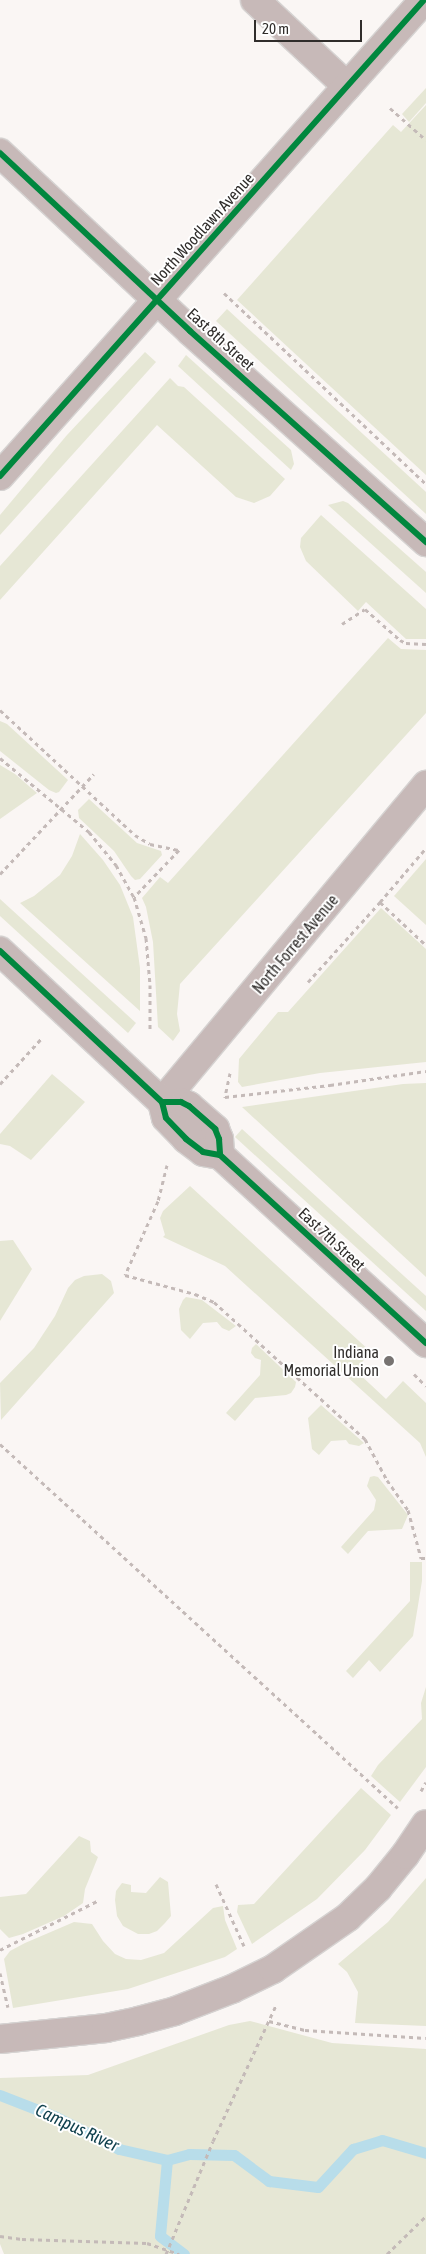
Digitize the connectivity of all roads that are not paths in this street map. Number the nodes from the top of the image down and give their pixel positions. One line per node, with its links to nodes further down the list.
1 (255, 0): 3 (street)
2 (424, 0): 3 (street, North Woodlawn Avenue)
3 (347, 86): 5 (street, North Woodlawn Avenue)
4 (0, 153): 5 (street, East 8th Street)
5 (157, 299): 6 (street, North Woodlawn Avenue); 7 (street, East 8th Street)
6 (0, 476)
7 (426, 542)
8 (426, 785): 10 (street, North Forrest Avenue)
9 (0, 951): 10 (street, East 7th Street)
10 (162, 1102): 11 (street, East 7th Street)
11 (426, 1343)
12 (418, 1823): 13 (street)
13 (0, 2039)

